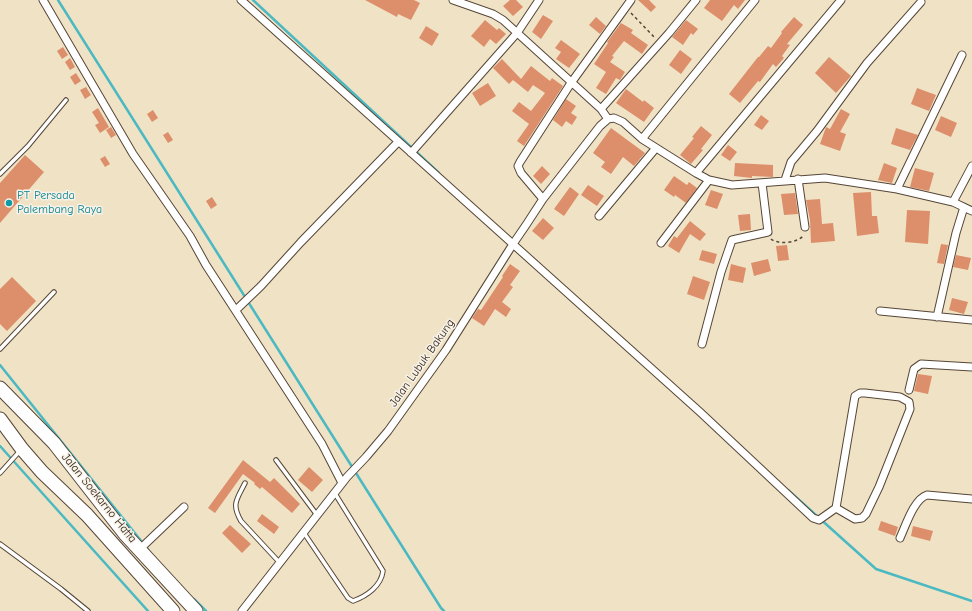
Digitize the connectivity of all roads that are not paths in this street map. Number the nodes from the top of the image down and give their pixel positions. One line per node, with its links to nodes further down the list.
1 (43, 0): 38 (street)
2 (241, 0): 18 (street)
3 (453, 0): 10 (street)
4 (539, 0): 11 (street)
5 (631, 0): 13 (street)
6 (696, 0): 15 (street)
7 (755, 0): 17 (street)
8 (840, 0): 22 (street)
9 (921, 2): 26 (street)
10 (476, 4): 11 (street)
11 (517, 33): 13 (street); 20 (street)
12 (962, 55): 28 (street)
13 (571, 83): 15 (street); 29 (street)
14 (66, 100): 23 (lane)
15 (600, 109): 16 (street)
16 (608, 119): 17 (street); 29 (street, Jalan Lubuk Bakung)
17 (642, 139): 19 (street)
18 (398, 142): 20 (street); 38 (street)
19 (656, 148): 22 (street); 33 (street)
20 (412, 152): 35 (street)
21 (972, 166): 30 (street)
22 (696, 173): 25 (street)
23 (0, 174)
24 (798, 179): 26 (street); 28 (street); 34 (street)
25 (709, 180): 27 (street); 36 (street)
26 (784, 180): 27 (street)
27 (762, 183): 42 (street)
28 (897, 190): 30 (street)
29 (543, 199): 35 (street, Jalan Lubuk Bakung)
30 (953, 202): 31 (street)
31 (964, 207): 32 (street); 40 (street)
32 (972, 211)
33 (599, 216)
34 (805, 227)
35 (513, 243): 51 (street, Jalan Lubuk Bakung); 56 (street)
36 (661, 243)
37 (54, 292): 43 (lane)
38 (238, 308): 51 (street)
39 (880, 311): 40 (street)
40 (937, 316): 41 (street)
41 (972, 320)
42 (702, 344)
43 (0, 349)
44 (972, 366): 46 (street)
45 (0, 388): 61 (highway, Jalan Soekarno Hatta)
46 (909, 390)
47 (0, 419): 48 (highway, Jalan Soekarno Hatta)
48 (18, 453): 50 (lane); 64 (highway, Jalan Soekarno Hatta)
49 (276, 460): 57 (lane)
50 (1, 472)
51 (344, 480): 53 (street, Jalan Lubuk Bakung)
52 (245, 483): 62 (lane)
53 (334, 492): 57 (street, Jalan Lubuk Bakung); 58 (lane)
54 (972, 498): 59 (street)
55 (184, 507): 61 (street)
56 (834, 509): 56 (street)
57 (317, 515): 58 (street, Jalan Lubuk Bakung)
58 (304, 532): 62 (street, Jalan Lubuk Bakung)
59 (900, 538)
60 (0, 544): 63 (lane)
61 (140, 549): 65 (highway, Jalan Soekarno Hatta)
62 (280, 562): 66 (street, Jalan Lubuk Bakung)
63 (88, 611)
64 (173, 611)
65 (196, 611)
66 (242, 611)

